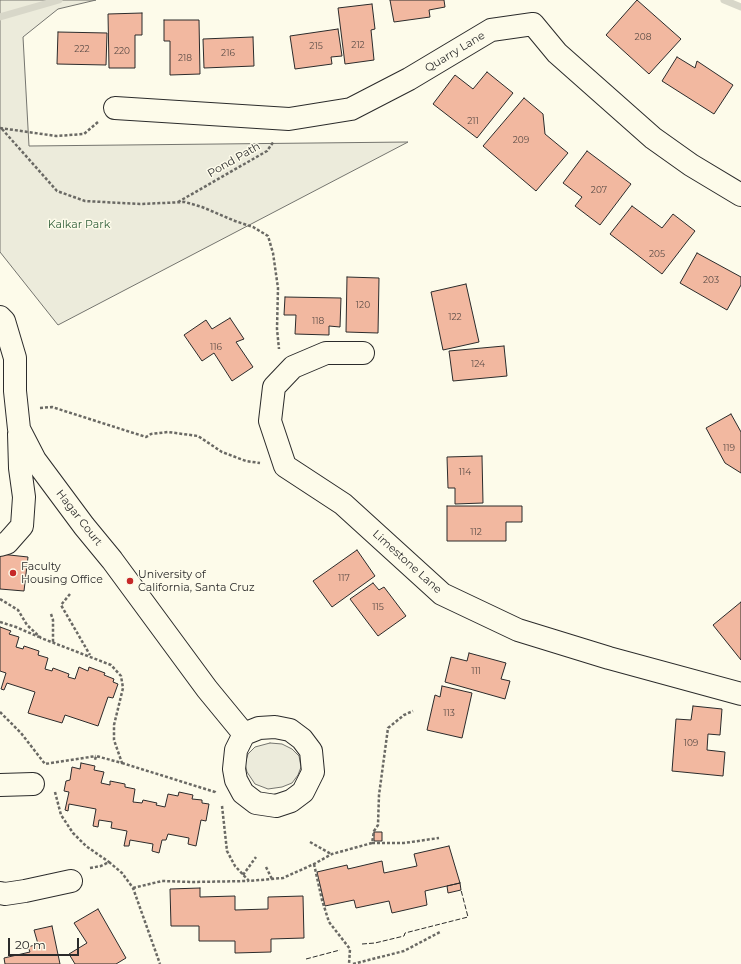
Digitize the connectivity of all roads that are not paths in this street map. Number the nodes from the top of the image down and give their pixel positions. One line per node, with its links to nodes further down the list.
1 (115, 108): 2 (street, Quarry Lane)
2 (741, 195)
3 (0, 317): 5 (street, Hagar Court)
4 (363, 353): 7 (street, Limestone Lane)
5 (18, 420): 6 (street); 8 (street, Hagar Court)
6 (0, 545)
7 (741, 694)
8 (244, 734)
9 (44, 780): 10 (street)
10 (0, 785)
11 (71, 881): 12 (street)
12 (0, 893)

